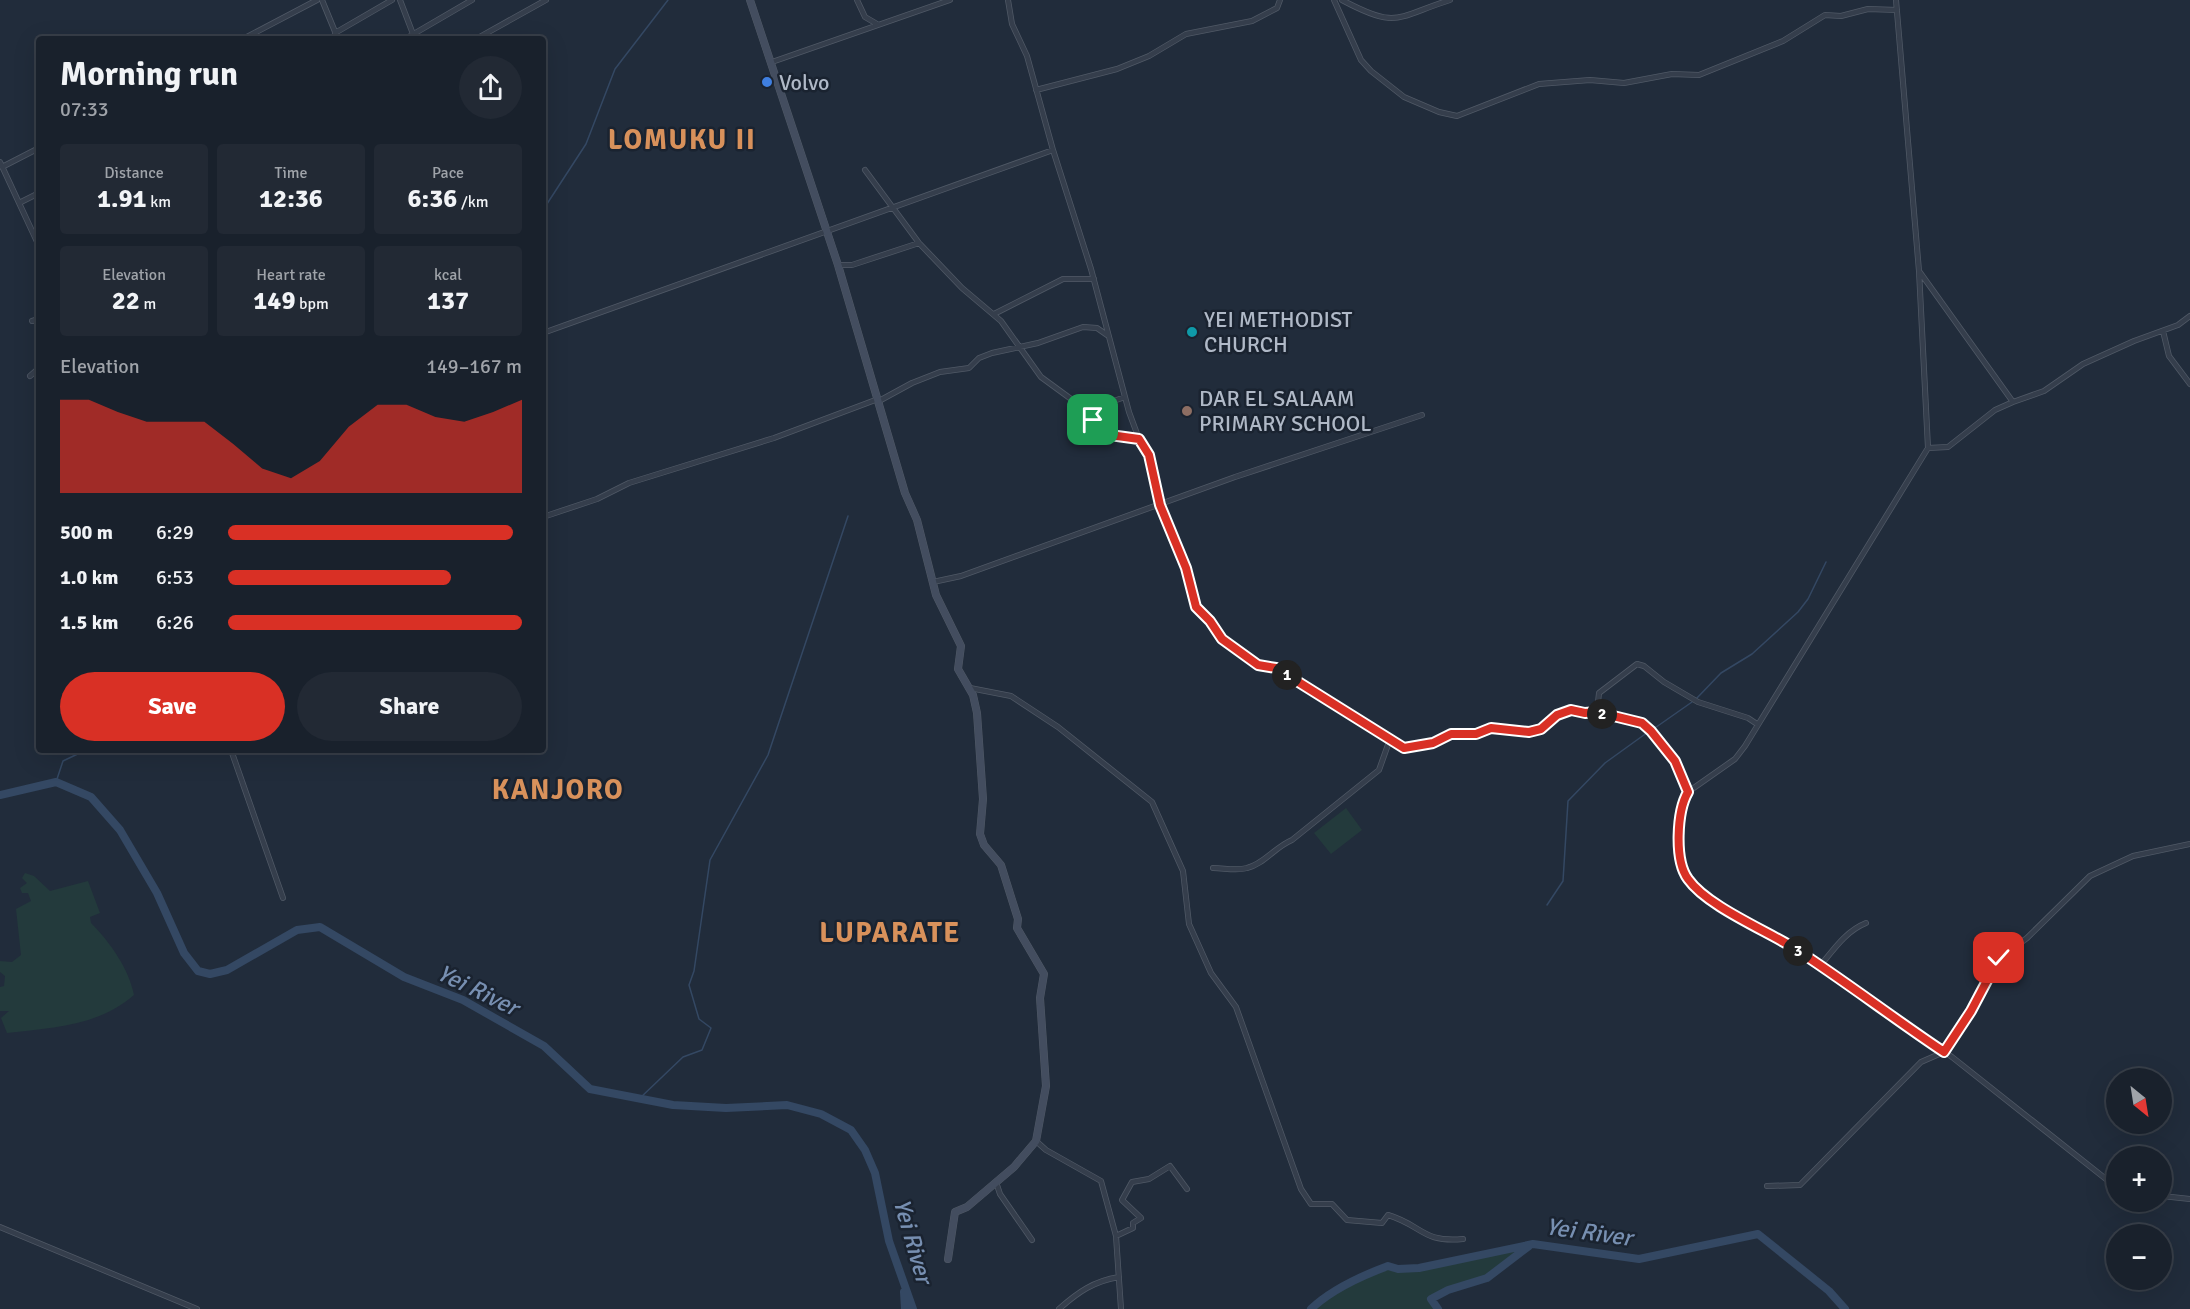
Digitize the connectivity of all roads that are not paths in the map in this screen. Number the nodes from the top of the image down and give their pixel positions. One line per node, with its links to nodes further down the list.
1 (320, 0): 17 (street); 19 (street)
2 (392, 0): 17 (street)
3 (400, 0): 18 (street)
4 (546, 0): 22 (street)
5 (750, 0): 23 (street)
6 (857, 0): 16 (street)
7 (950, 0): 16 (street)
8 (1008, 0): 24 (street)
9 (1280, 0): 24 (street)
10 (1334, 0): 15 (street)
11 (1342, 0): 12 (street)
12 (1450, 0)
13 (1896, 0): 15 (street)
14 (469, 1): 18 (street)
15 (1897, 10): 36 (street)
16 (877, 24): 23 (street)
17 (335, 33): 20 (street)
18 (413, 34): 21 (street)
19 (249, 36)
20 (336, 36)
21 (410, 36)
22 (481, 36)
23 (772, 62): 32 (street)
24 (1036, 90): 26 (street)
25 (36, 149): 27 (street)
26 (1053, 150): 31 (street); 37 (street)
27 (1, 164): 30 (street)
28 (866, 170): 31 (street)
29 (36, 194): 30 (street)
30 (19, 203): 33 (street)
31 (891, 207): 32 (street); 34 (street)
32 (828, 233): 35 (street); 43 (street)
33 (36, 234)
34 (919, 243): 35 (street); 38 (street)
35 (838, 265): 50 (street)
36 (1919, 271): 51 (street); 55 (street)
37 (1094, 279): 38 (street); 44 (street)
38 (994, 314): 45 (street)
39 (2190, 316): 42 (street)
40 (36, 320): 41 (street)
41 (32, 321)
42 (2163, 331): 48 (street); 51 (street)
43 (546, 332)
44 (1107, 335): 45 (street); 49 (street)
45 (1018, 348): 50 (street); 53 (street)
46 (36, 371): 47 (street)
47 (30, 376)
48 (2190, 384)
49 (1125, 397): 53 (street); 54 (street)
50 (878, 400): 57 (street); 58 (street)
51 (2013, 402): 55 (street)
52 (1422, 415): 56 (street)
53 (1090, 416): 54 (street)
54 (1139, 439): 56 (street)
55 (1928, 448): 61 (street)
56 (1160, 505): 58 (street); 62 (street)
57 (546, 516)
58 (933, 582): 59 (street)
59 (970, 688): 71 (street); 80 (street)
60 (1597, 712): 61 (street); 62 (street); 64 (street)
61 (1757, 724): 64 (street)
62 (1390, 739): 66 (street)
63 (232, 753): 67 (street)
64 (1688, 792): 69 (street)
65 (2190, 844): 70 (street)
66 (1213, 868)
67 (283, 898)
68 (1866, 923): 69 (street)
69 (1820, 966): 70 (street)
70 (1944, 1052): 72 (street); 74 (street)
71 (1036, 1141): 73 (street); 79 (street)
72 (2106, 1179)
73 (996, 1182): 81 (street); 82 (street)
74 (1767, 1186)
75 (1187, 1189): 79 (street)
76 (2172, 1197): 77 (street)
77 (2190, 1199)
78 (0, 1227): 84 (street)
79 (1116, 1236): 83 (street)
80 (1463, 1239)
81 (1032, 1240)
82 (948, 1259)
83 (1119, 1276): 85 (street); 86 (street)
84 (197, 1309)
85 (1059, 1309)
86 (1121, 1309)

